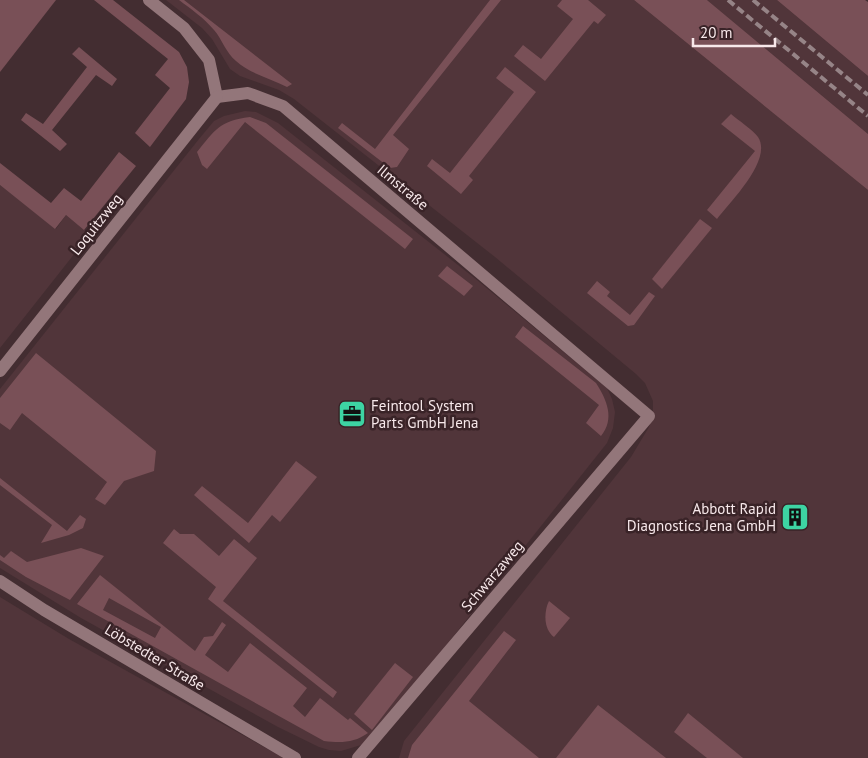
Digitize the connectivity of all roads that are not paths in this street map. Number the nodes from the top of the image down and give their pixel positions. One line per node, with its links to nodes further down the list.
1 (148, 0): 2 (street)
2 (217, 97): 3 (street, Loquitzweg); 4 (street, Ilmstraße)
3 (0, 371)
4 (650, 416): 7 (street, Schwarzaweg)
5 (0, 581): 6 (street, Löbstedter Straße)
6 (295, 758)
7 (358, 758)

